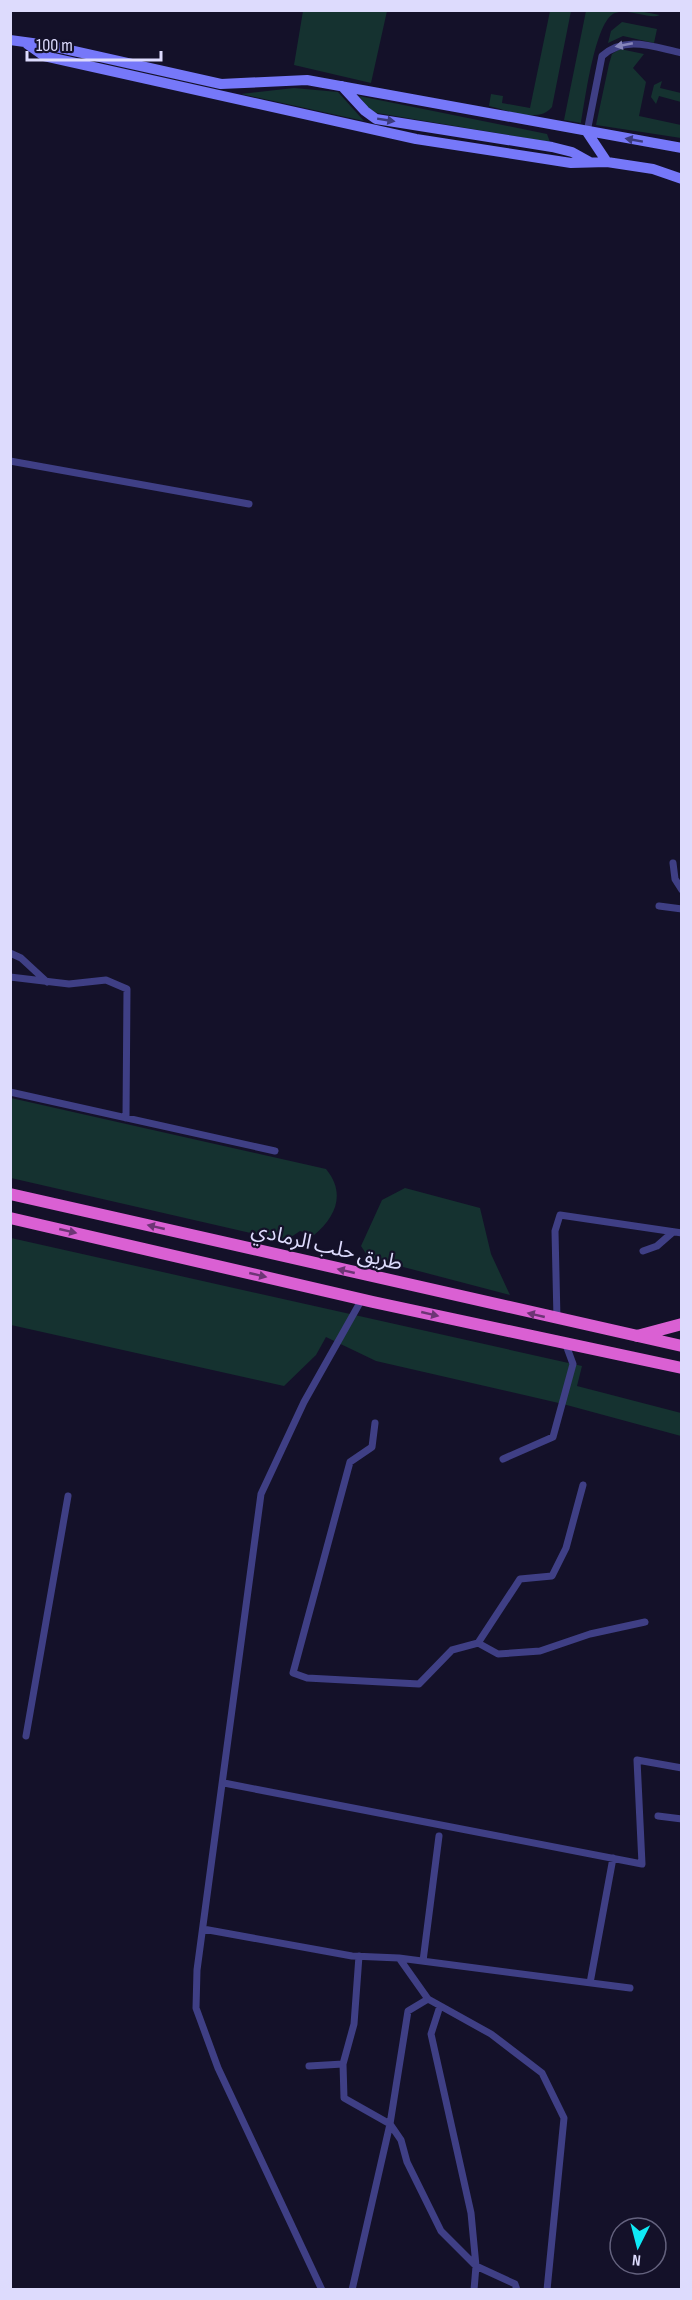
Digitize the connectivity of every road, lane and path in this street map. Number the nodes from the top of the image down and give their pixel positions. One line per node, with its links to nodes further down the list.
1 (10, 40): 3 (main road)
2 (681, 53): 6 (street, one-way to 6)
3 (140, 72): 4 (main road); 9 (main road)
4 (342, 86): 5 (main road); 8 (main road, one-way to 8)
5 (558, 127): 6 (main road); 8 (main road)
6 (587, 132): 7 (main road, one-way to 6); 11 (main road)
7 (681, 148)
8 (558, 149): 9 (main road); 10 (main road)
9 (560, 161): 10 (main road)
10 (590, 162): 11 (main road)
11 (607, 162): 12 (main road)
12 (681, 179)
13 (10, 461): 14 (street)
14 (249, 504)
15 (673, 863): 16 (street)
16 (681, 891)
17 (659, 906): 18 (street)
18 (681, 909)
19 (10, 952): 21 (street)
20 (10, 977): 21 (street)
21 (47, 982): 23 (street)
22 (10, 1092): 23 (street)
23 (126, 1118): 24 (street)
24 (275, 1150)
25 (10, 1194): 31 (highway, طريق حلب الرمادي, one-way to 25)
26 (10, 1218): 30 (highway, طريق حلب الرمادي, one-way to 30)
27 (673, 1232): 28 (street); 29 (street); 31 (street)
28 (681, 1233)
29 (642, 1251)
30 (367, 1300): 34 (highway, طريق حلب الرمادي, one-way to 34); 45 (street)
31 (557, 1320): 33 (highway, طريق حلب الرمادي)
32 (681, 1324): 33 (highway)
33 (634, 1337): 35 (highway, طريق حلب الرمادي)
34 (566, 1345): 36 (highway, طريق حلب الرمادي); 38 (street)
35 (681, 1346)
36 (681, 1369)
37 (375, 1423): 42 (street)
38 (503, 1459)
39 (583, 1485): 42 (street)
40 (68, 1496): 43 (street)
41 (645, 1622): 42 (street)
42 (478, 1643)
43 (26, 1736)
44 (681, 1768): 49 (street)
45 (224, 1783): 49 (street); 50 (street)
46 (658, 1816): 47 (street)
47 (681, 1819)
48 (439, 1836): 53 (street)
49 (613, 1858): 54 (street)
50 (203, 1929): 51 (street); 62 (street)
51 (359, 1956): 52 (street); 58 (street)
52 (399, 1958): 53 (street); 56 (street)
53 (423, 1961): 54 (street)
54 (590, 1983): 55 (street)
55 (630, 1988)
56 (428, 1999): 57 (street); 60 (street)
57 (440, 2006): 61 (street); 66 (street)
58 (343, 2064): 59 (street); 60 (street)
59 (309, 2066)
60 (390, 2124): 61 (street); 63 (street)
61 (476, 2266): 64 (street); 65 (street)
62 (322, 2289)
63 (352, 2289)
64 (474, 2289)
65 (518, 2289)
66 (547, 2289)

